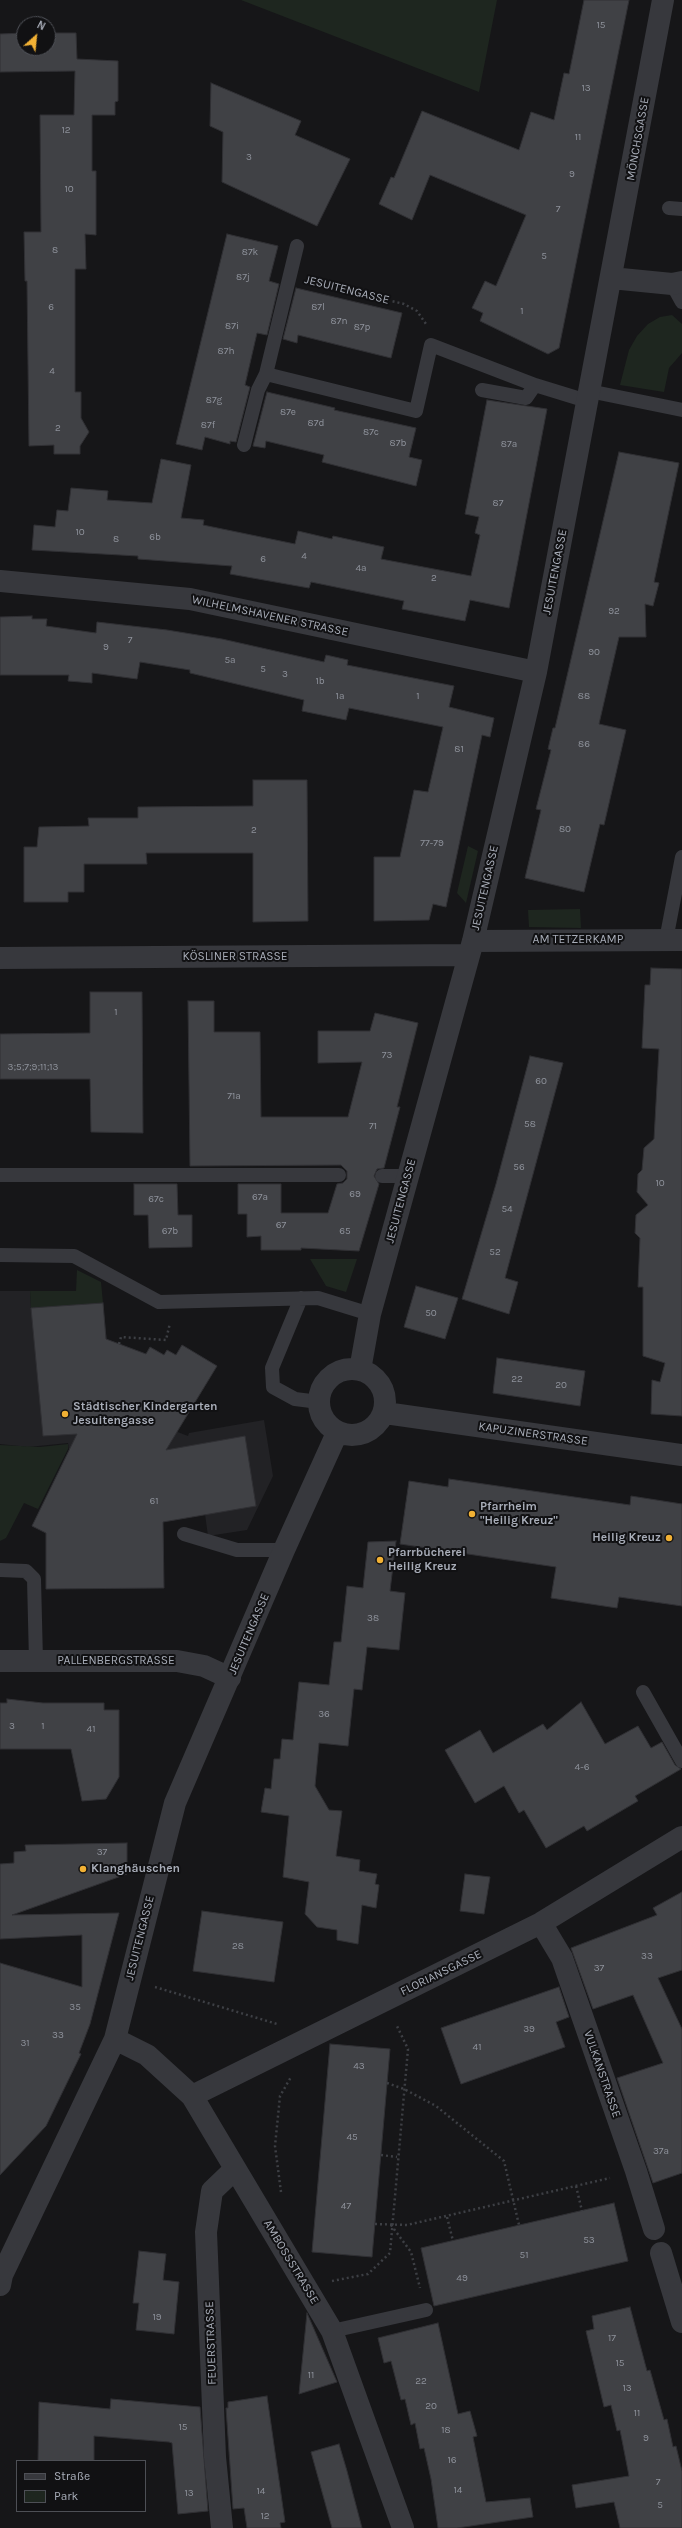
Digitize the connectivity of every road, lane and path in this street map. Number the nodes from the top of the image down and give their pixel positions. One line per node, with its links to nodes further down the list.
1 (663, 0): 4 (street, MÖNCHSGASSE)
2 (297, 246): 3 (lane)
3 (291, 276): 6 (path, JESUITENGASSE); 7 (lane, JESUITENGASSE)
4 (611, 278): 5 (street); 10 (street, JESUITENGASSE)
5 (679, 289)
6 (432, 346): 7 (lane); 8 (lane)
7 (266, 374): 12 (lane, JESUITENGASSE)
8 (535, 385): 9 (lane); 10 (lane)
9 (482, 390)
10 (588, 396): 11 (lane); 14 (street, JESUITENGASSE)
11 (682, 410)
12 (244, 446)
13 (0, 581): 14 (street, WILHELMSHAVENER STRASSE)
14 (536, 672): 17 (street, JESUITENGASSE)
15 (682, 857): 16 (lane)
16 (674, 940): 17 (street, AM TETZERKAMP)
17 (471, 948): 18 (street, KÖSLINER STRASSE); 22 (street, JESUITENGASSE)
18 (0, 958)
19 (339, 1175): 20 (lane)
20 (0, 1176)
21 (382, 1176): 22 (lane)
22 (408, 1176): 26 (street, JESUITENGASSE)
23 (0, 1255): 25 (lane)
24 (301, 1298): 25 (lane); 26 (lane); 29 (lane)
25 (176, 1301): 27 (path)
26 (370, 1314): 28 (street, JESUITENGASSE)
27 (119, 1344)
28 (360, 1370): 29 (street); 30 (street)
29 (319, 1402): 31 (street)
30 (385, 1413): 31 (street); 32 (street, KAPUZINERSTRASSE)
31 (338, 1432): 34 (street, JESUITENGASSE)
32 (682, 1455)
33 (184, 1534): 34 (lane)
34 (284, 1550): 38 (street, JESUITENGASSE)
35 (0, 1570): 37 (lane)
36 (0, 1661): 37 (street, PALLENBERGSTRASSE)
37 (36, 1661): 38 (street, PALLENBERGSTRASSE)
38 (230, 1678): 43 (street, JESUITENGASSE)
39 (643, 1692): 40 (lane)
40 (682, 1761)
41 (682, 1837): 42 (street, FLORIANSGASSE)
42 (541, 1923): 44 (street, FLORIANSGASSE); 54 (street, VULKANSTRASSE)
43 (130, 1980): 45 (path); 46 (street, JESUITENGASSE)
44 (384, 2000): 45 (street, FLORIANSGASSE); 49 (path)
45 (314, 2035): 50 (street, FLORIANSGASSE)
46 (115, 2039): 50 (street, AMBOSSSTRASSE); 66 (street, JESUITENGASSE)
47 (295, 2070): 56 (path)
48 (387, 2084): 49 (path)
49 (404, 2089): 52 (path); 57 (path)
50 (192, 2096): 53 (street, AMBOSSSTRASSE)
51 (381, 2154): 52 (path)
52 (397, 2157): 61 (path)
53 (235, 2169): 67 (street, AMBOSSSTRASSE); 71 (street, FEUERSTRASSE)
54 (636, 2171): 55 (path); 63 (street, VULKANSTRASSE)
55 (576, 2186): 57 (path); 58 (path)
56 (282, 2196)
57 (513, 2202): 59 (path); 62 (path)
58 (582, 2211)
59 (447, 2216): 61 (path); 64 (path)
60 (375, 2224): 61 (path)
61 (390, 2225): 67 (path); 68 (path)
62 (519, 2225)
63 (654, 2229)
64 (453, 2241)
65 (661, 2253): 69 (street)
66 (1, 2278)
67 (306, 2287): 70 (street, AMBOSSSTRASSE)
68 (426, 2310): 70 (lane)
69 (682, 2322)
70 (332, 2331): 72 (street, AMBOSSSTRASSE)
71 (222, 2528)
72 (403, 2528)

